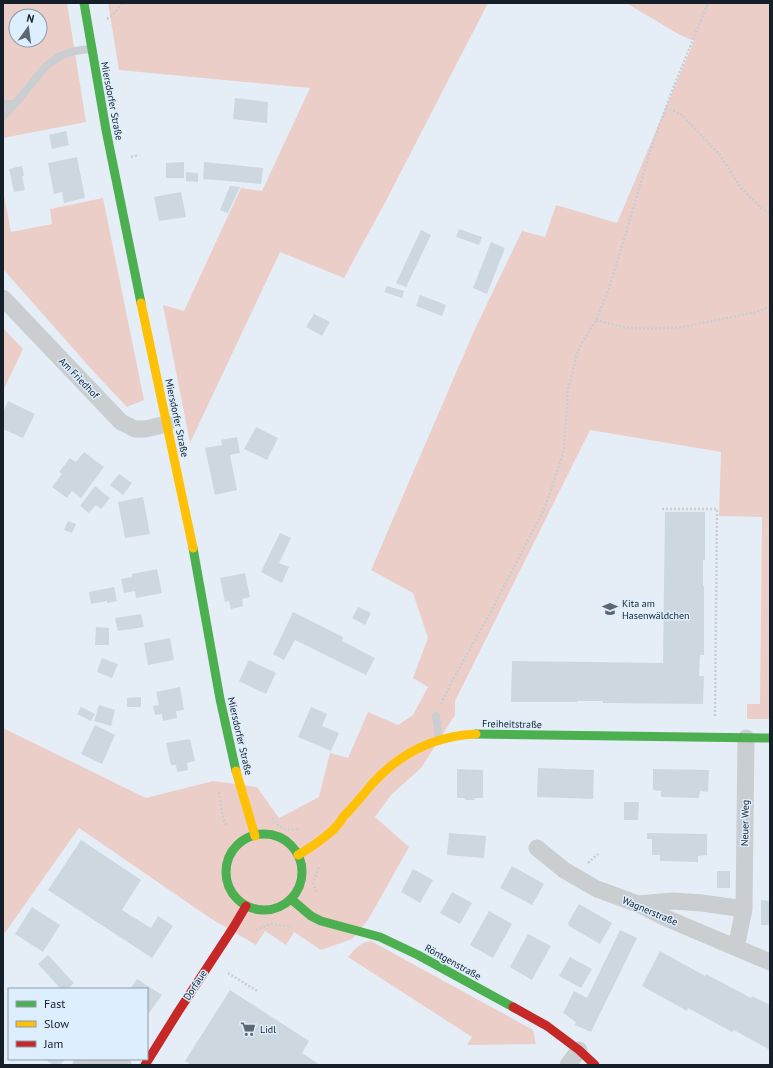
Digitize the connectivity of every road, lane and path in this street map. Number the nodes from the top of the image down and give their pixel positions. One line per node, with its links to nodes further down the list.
1 (84, 3): 5 (street, Miersdorfer Straße)
2 (122, 3): 4 (path)
3 (708, 3): 8 (path)
4 (105, 21)
5 (91, 49): 7 (lane); 14 (street, Miersdorfer Straße)
6 (3, 104): 7 (lane)
7 (14, 104): 9 (lane)
8 (666, 107): 10 (path); 13 (path)
9 (3, 117)
10 (770, 213)
11 (3, 298): 14 (street, Am Friedhof)
12 (770, 306): 13 (path)
13 (596, 320): 16 (path)
14 (167, 424): 21 (street, Miersdorfer Straße)
15 (662, 509): 17 (path)
16 (436, 716): 20 (lane)
17 (714, 722)
18 (746, 738): 19 (street, Freiheitstraße); 20 (street, Freiheitstraße); 27 (street, Neuer Weg)
19 (770, 738)
20 (439, 740): 23 (street, Freiheitstraße)
21 (254, 836): 23 (street); 26 (street)
22 (537, 848): 25 (street, Wagnerstraße)
23 (298, 855): 24 (street)
24 (291, 899): 26 (street); 32 (street, Röntgenstraße)
25 (638, 904): 27 (street); 28 (street, Wagnerstraße)
26 (246, 906): 37 (street, Dorfaue)
27 (744, 909): 28 (street, Neuer Weg)
28 (734, 946): 29 (street, Wagnerstraße)
29 (770, 962)
30 (224, 970): 31 (path)
31 (257, 991)
32 (579, 1050): 38 (street); 39 (street, Röntgenstraße)
33 (96, 1060): 35 (street)
34 (106, 1060): 36 (street)
35 (81, 1065)
36 (123, 1065)
37 (145, 1065)
38 (568, 1065)
39 (595, 1065)

